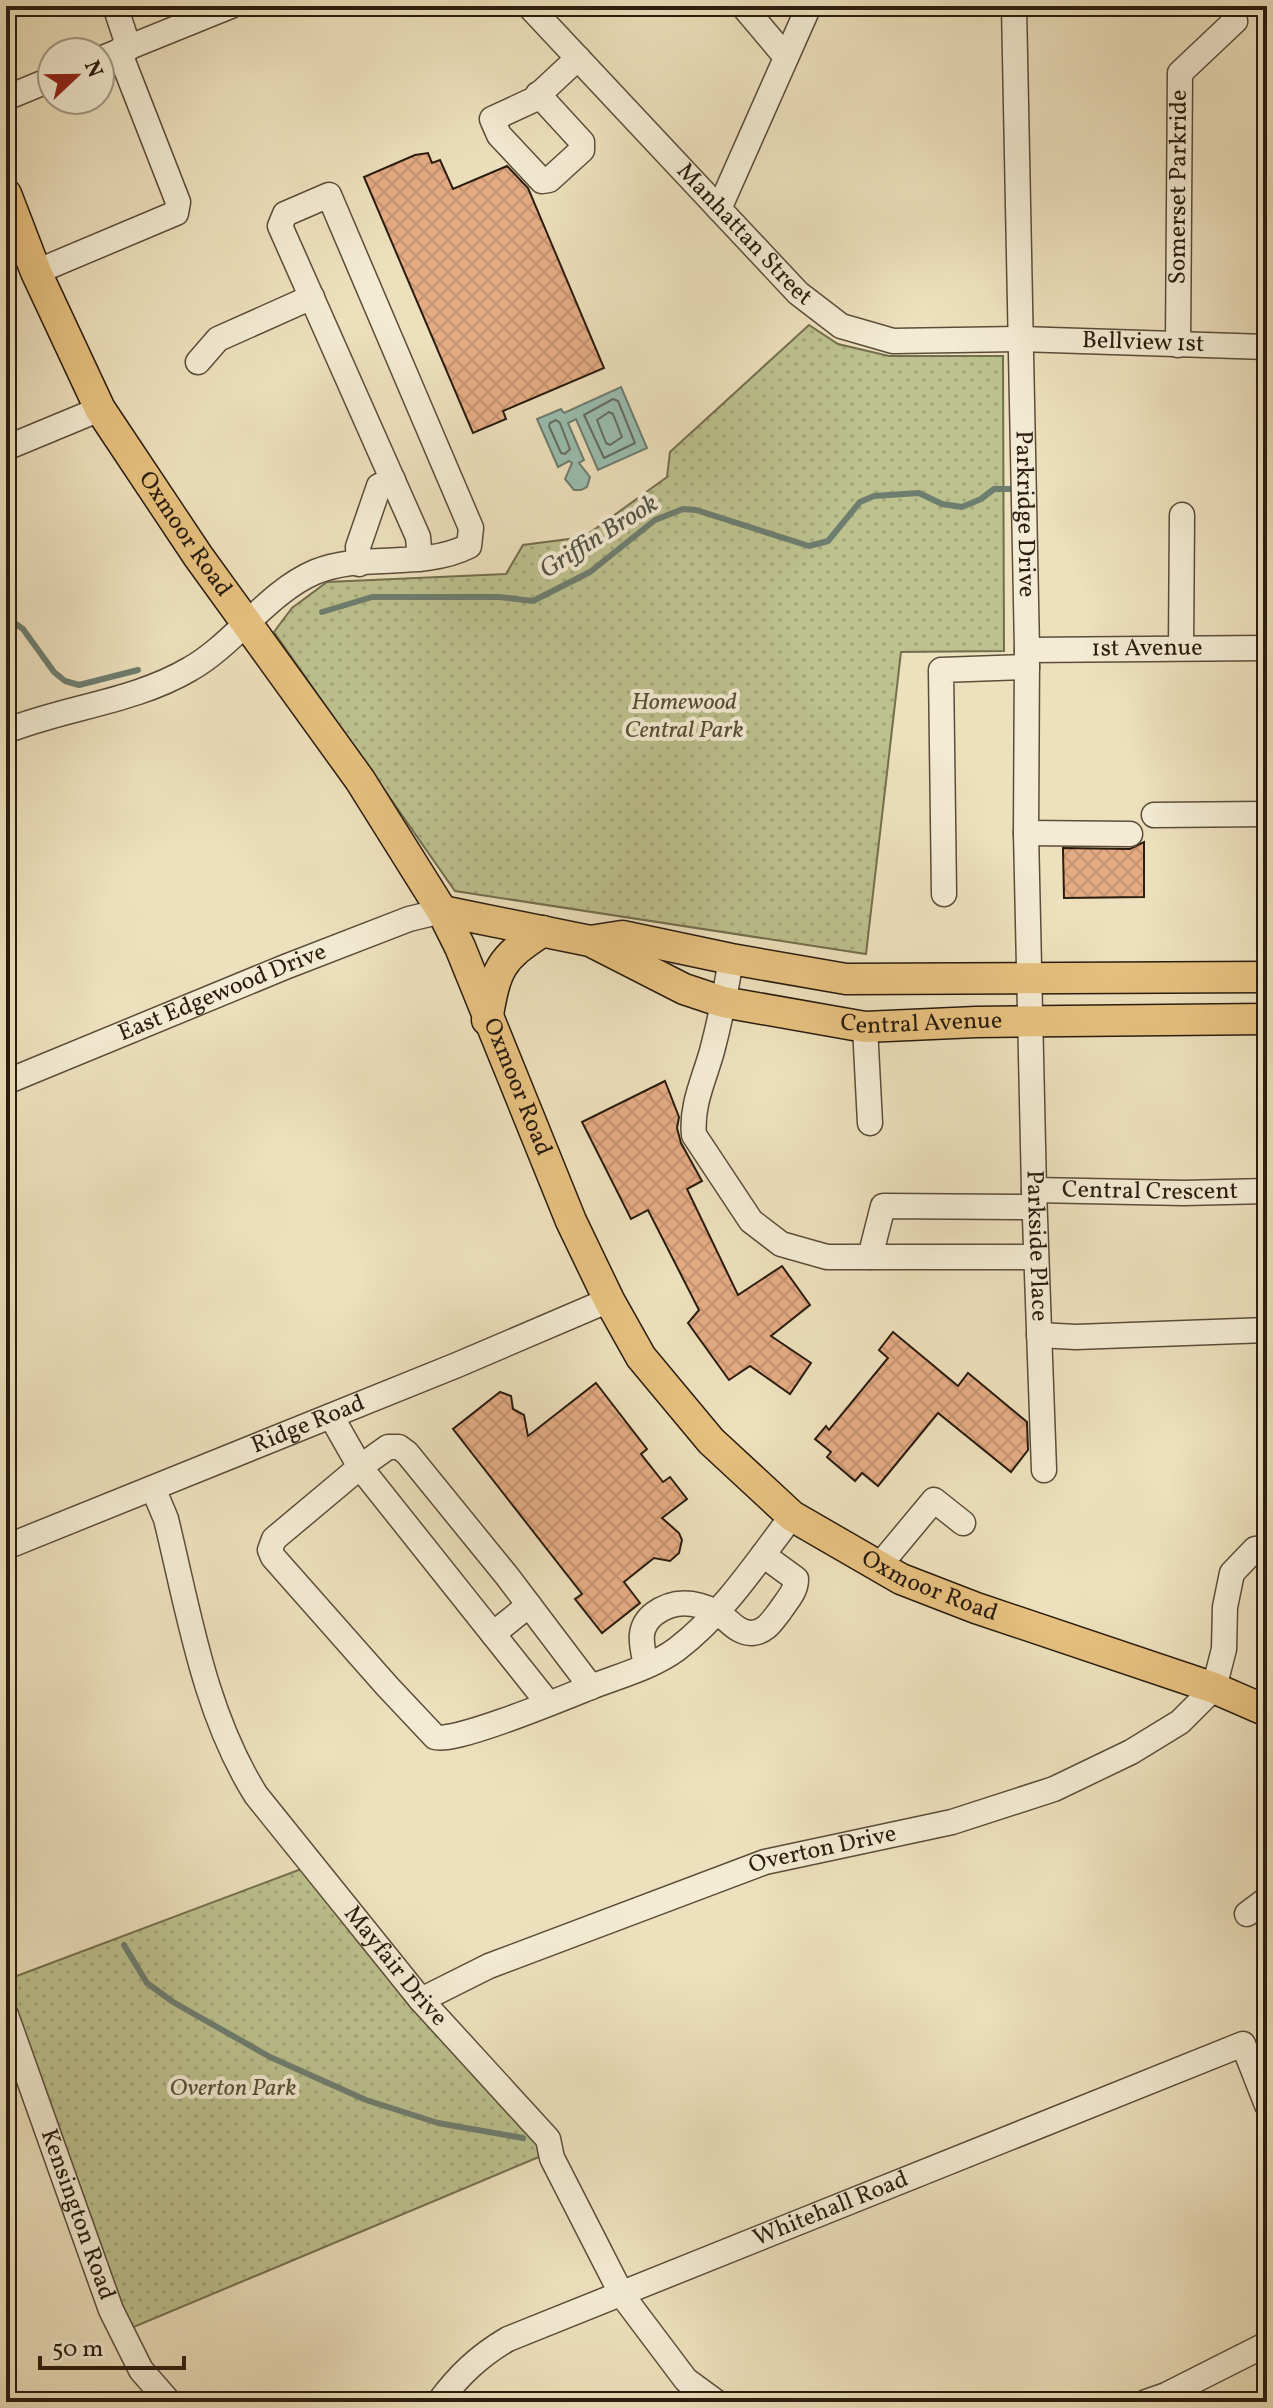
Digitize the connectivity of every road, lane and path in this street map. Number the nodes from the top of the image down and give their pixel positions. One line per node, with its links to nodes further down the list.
1 (115, 6): 8 (street)
2 (231, 6): 9 (street)
3 (529, 6): 11 (street, Manhattan Street)
4 (743, 6): 10 (street)
5 (809, 6): 10 (street)
6 (1014, 6): 19 (street, Parkridge Drive)
7 (1230, 6): 20 (street, Somerset Parkride)
8 (116, 36)
9 (116, 53): 17 (street)
10 (786, 57): 16 (street)
11 (578, 58): 13 (street); 16 (street, Manhattan Street)
12 (36, 86): 14 (street)
13 (538, 94): 13 (street)
14 (6, 98)
15 (6, 194): 17 (main road, Oxmoor Road)
16 (719, 209): 19 (street, Manhattan Street)
17 (36, 272): 23 (main road, Oxmoor Road)
18 (312, 297): 22 (street); 25 (street); 27 (street)
19 (1020, 339): 20 (street, Bellview 1st); 32 (street, Parkridge Drive)
20 (1178, 345): 21 (street, Bellview 1st)
21 (1267, 347)
22 (198, 362)
23 (100, 409): 24 (street); 29 (main road, Oxmoor Road)
24 (6, 448)
25 (393, 480): 27 (street); 28 (street)
26 (1182, 515): 30 (street)
27 (420, 559): 28 (street)
28 (359, 564): 29 (street)
29 (245, 622): 33 (street); 39 (main road, Oxmoor Road)
30 (1181, 648): 31 (street, 1st Avenue); 32 (street, 1st Avenue)
31 (1267, 648)
32 (1027, 659): 36 (street, Parkridge Drive); 38 (street, 1st Avenue)
33 (6, 731)
34 (1267, 814): 35 (street)
35 (1154, 815)
36 (1026, 833): 37 (street); 44 (street, Parkridge Drive)
37 (1130, 834)
38 (944, 894)
39 (442, 911): 40 (main road, Central Avenue); 47 (main road, Oxmoor Road); 50 (street, East Edgewood Drive)
40 (543, 931): 41 (main road, Central Avenue); 47 (main road)
41 (590, 941): 42 (main road, Central Avenue); 45 (main road, Central Avenue)
42 (731, 959): 44 (main road, Central Avenue); 45 (street)
43 (1267, 977): 44 (main road, Central Avenue)
44 (1029, 979): 48 (street, Parkridge Drive)
45 (723, 1002): 49 (main road, Central Avenue); 54 (street)
46 (1267, 1019): 48 (main road, Central Avenue)
47 (487, 1020): 56 (main road, Oxmoor Road)
48 (1031, 1022): 49 (main road, Central Avenue); 53 (street, Parkside Place)
49 (865, 1027): 51 (street)
50 (6, 1082)
51 (870, 1123)
52 (1267, 1191): 53 (street, Central Crescent)
53 (1034, 1199): 54 (street, Central Crescent); 55 (street, Parkside Place)
54 (870, 1257): 55 (street)
55 (1036, 1257): 58 (street, Parkside Place)
56 (609, 1300): 59 (street, Ridge Road); 63 (main road, Oxmoor Road)
57 (1267, 1330): 58 (street)
58 (1039, 1335): 61 (street, Parkside Place)
59 (331, 1416): 60 (street); 62 (street, Ridge Road)
60 (360, 1467): 69 (street); 71 (street); 75 (street)
61 (1044, 1470)
62 (153, 1488): 65 (street, Ridge Road); 79 (street, Mayfair Drive)
63 (792, 1516): 67 (street); 68 (main road, Oxmoor Road)
64 (963, 1523): 68 (street)
65 (6, 1547)
66 (1267, 1547): 74 (street)
67 (763, 1555): 70 (street); 70 (street)
68 (879, 1566): 74 (main road, Oxmoor Road)
69 (529, 1605): 71 (street); 73 (street)
70 (716, 1612): 72 (street); 72 (street)
71 (493, 1634): 75 (street)
72 (646, 1665): 73 (street)
73 (591, 1687): 75 (street)
74 (1214, 1688): 76 (main road, Oxmoor Road); 79 (street, Overton Drive)
75 (548, 1703)
76 (1267, 1711)
77 (1267, 1899): 78 (street)
78 (1247, 1914)
79 (421, 2000): 82 (street, Mayfair Drive)
80 (6, 2015): 85 (street, Kensington Road)
81 (1267, 2105): 82 (street, Whitehall Road)
82 (622, 2295): 86 (street, Whitehall Road); 87 (street, Mayfair Drive)
83 (1267, 2344): 84 (street)
84 (1160, 2400)
85 (169, 2402)
86 (439, 2402)
87 (716, 2402)

